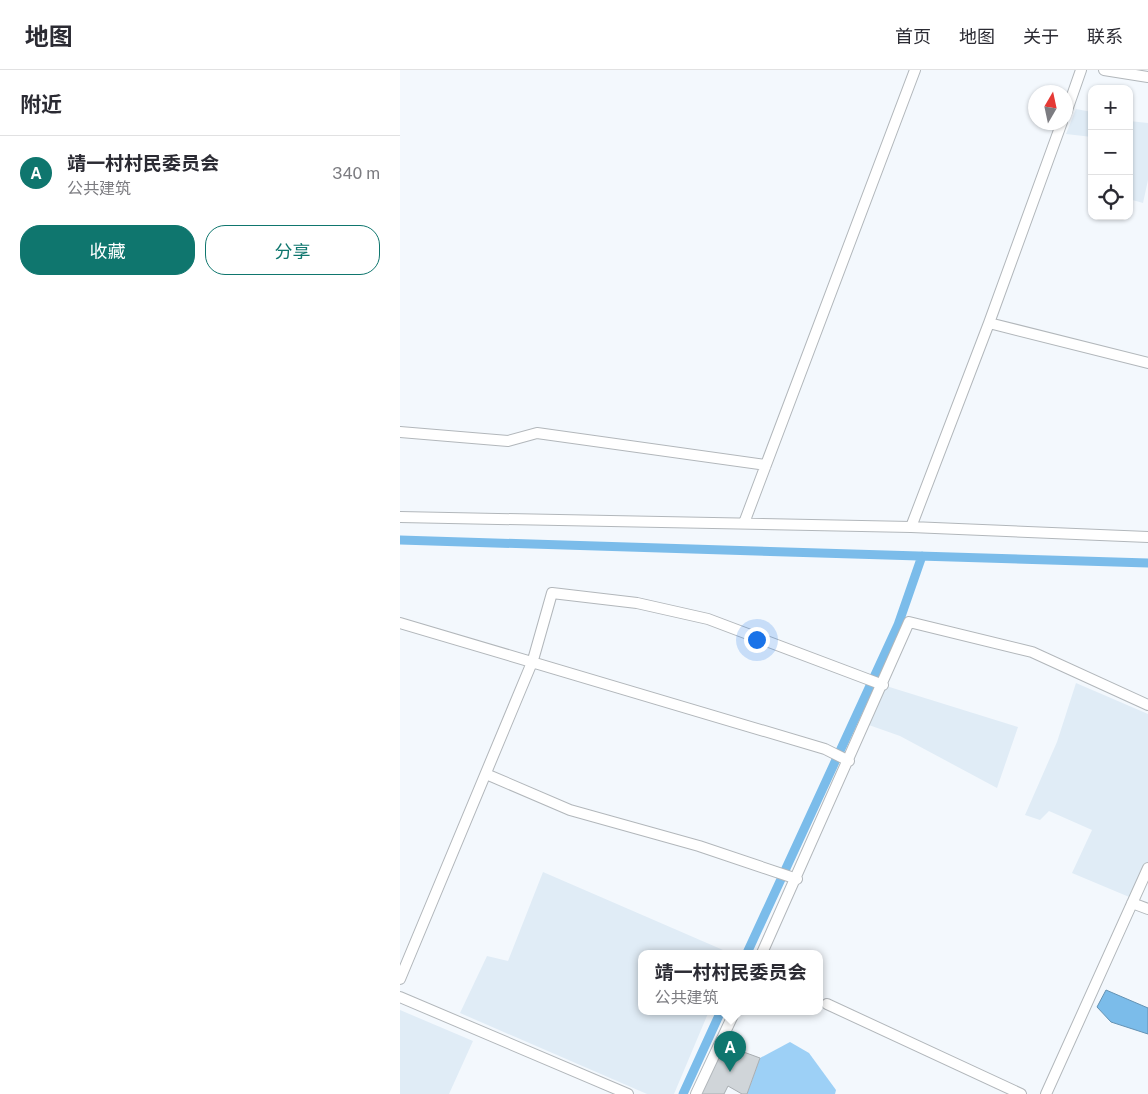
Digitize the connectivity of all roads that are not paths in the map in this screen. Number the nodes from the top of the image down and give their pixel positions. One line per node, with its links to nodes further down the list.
1 (915, 70): 10 (street)
2 (1081, 70): 5 (street)
3 (1104, 70): 4 (street)
4 (1148, 77)
5 (1073, 93)
6 (1059, 130): 7 (street)
7 (989, 324): 8 (street); 13 (street)
8 (1148, 362)
9 (400, 432): 10 (street)
10 (766, 465): 12 (street)
11 (400, 516): 12 (street)
12 (744, 522): 13 (street)
13 (910, 527): 14 (street)
14 (1148, 537)
15 (400, 624): 16 (street)
16 (532, 662): 17 (street); 19 (street); 20 (street)
17 (883, 685): 18 (street); 19 (street)
18 (1148, 705)
19 (849, 761): 22 (street)
20 (486, 774): 22 (street); 26 (street)
21 (1148, 868): 23 (street)
22 (796, 879): 25 (street)
23 (1132, 903): 24 (street); 33 (street)
24 (1148, 909)
25 (763, 950)
26 (400, 979)
27 (400, 997): 30 (street)
28 (828, 1004): 32 (street)
29 (733, 1015): 31 (street)
30 (628, 1094)
31 (696, 1094)
32 (1021, 1094)
33 (1046, 1094)

